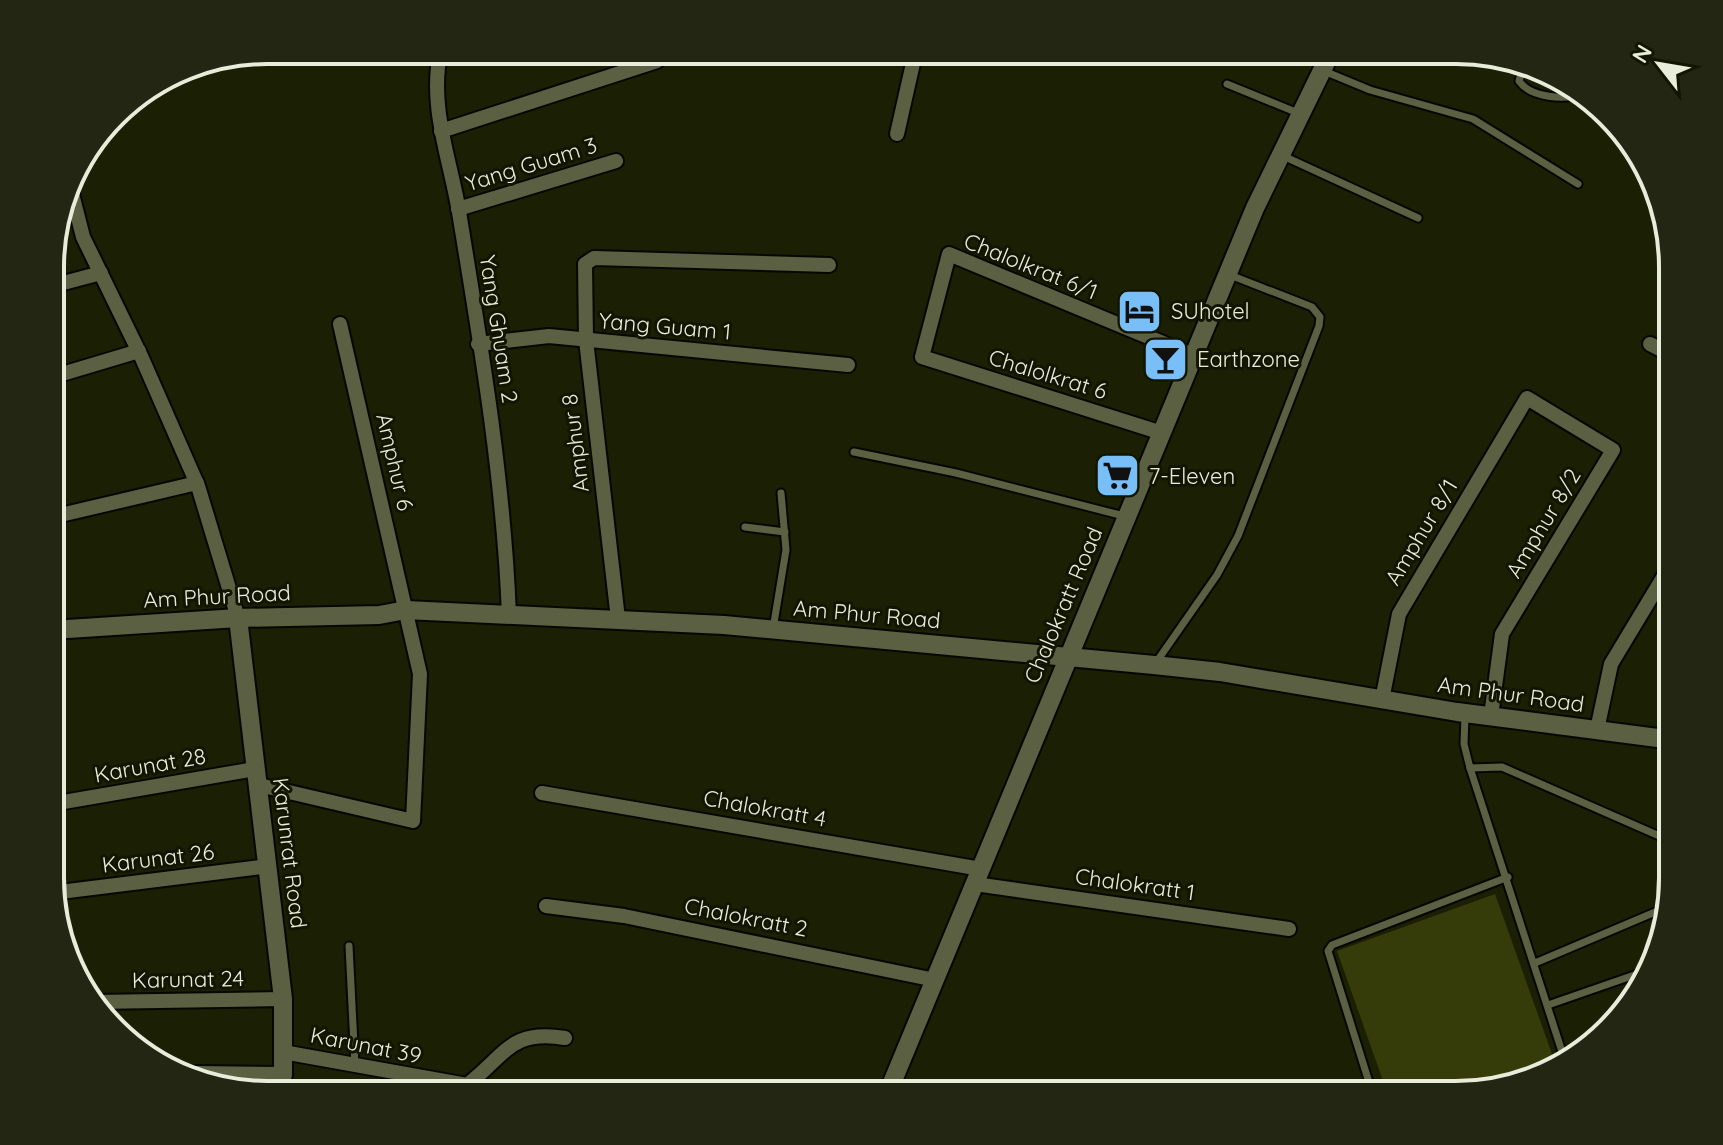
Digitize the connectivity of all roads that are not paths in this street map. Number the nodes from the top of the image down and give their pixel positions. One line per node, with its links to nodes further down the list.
1 (438, 64): 10 (street, Yang Ghuam 2)
2 (648, 64): 10 (street)
3 (913, 64): 11 (street)
4 (1325, 64): 5 (street, Chalokratt Road)
5 (1322, 71): 9 (street, Chalokratt Road); 14 (lane)
6 (1521, 75): 8 (lane)
7 (1227, 84): 9 (lane)
8 (1568, 98)
9 (1300, 114): 12 (street, Chalokratt Road)
10 (441, 131): 16 (street, Yang Ghuam 2)
11 (897, 134)
12 (1279, 154): 17 (lane); 20 (street, Chalokratt Road)
13 (616, 161): 16 (street, Yang Guam 3)
14 (1578, 184)
15 (75, 204): 19 (street)
16 (458, 209): 24 (street, Yang Ghuam 2)
17 (1418, 218)
18 (829, 265): 23 (street, Amphur 8)
19 (101, 273): 21 (street); 27 (street)
20 (1228, 274): 28 (street, Chalokratt Road); 49 (lane)
21 (64, 283)
22 (340, 324): 42 (street, Amphur 6)
23 (586, 340): 24 (street, Yang Guam 1); 30 (street, Yang Guam 1); 45 (street, Amphur 8)
24 (478, 344): 43 (street, Yang Ghuam 2)
25 (1650, 344): 26 (street)
26 (1659, 348)
27 (139, 351): 31 (street); 35 (street)
28 (1194, 356): 29 (street, Chalolkrat 6/1); 33 (street, Chalokratt Road)
29 (922, 357): 33 (street, Chalolkrat 6)
30 (848, 365)
31 (64, 373)
32 (1527, 398): 50 (street, Amphur 8/1); 52 (street, Amphur 8/2)
33 (1162, 433): 38 (street, Chalokratt Road)
34 (854, 452): 38 (lane)
35 (197, 483): 37 (street); 44 (street)
36 (781, 493): 40 (lane)
37 (64, 514)
38 (1126, 517): 48 (street, Chalokratt Road)
39 (745, 527): 40 (lane)
40 (785, 532): 47 (lane)
41 (1659, 584): 53 (street)
42 (406, 610): 43 (street, Am Phur Road); 44 (street, Am Phur Road); 56 (street, Amphur 6)
43 (509, 616): 45 (street, Am Phur Road)
44 (238, 618): 46 (street, Am Phur Road); 56 (street, Karunrat Road)
45 (618, 619): 47 (street, Am Phur Road)
46 (64, 629)
47 (773, 629): 48 (street, Am Phur Road)
48 (1067, 656): 49 (street, Am Phur Road); 61 (street, Chalokratt Road)
49 (1154, 665): 50 (street, Am Phur Road)
50 (1382, 700): 51 (street, Am Phur Road)
51 (1465, 713): 52 (street, Am Phur Road); 55 (lane)
52 (1491, 716): 53 (street, Am Phur Road)
53 (1597, 730): 54 (street, Am Phur Road)
54 (1659, 738)
55 (1470, 768): 59 (lane); 62 (lane)
56 (257, 777): 58 (street, Karunat 28); 60 (street, Karunrat Road)
57 (542, 793): 61 (street, Chalokratt 4)
58 (64, 802)
59 (1659, 836)
60 (269, 866): 63 (street, Karunat 26); 71 (street, Karunrat Road)
61 (978, 876): 66 (street, Chalokratt 1); 70 (street, Chalokratt Road)
62 (1508, 877): 68 (lane); 84 (lane)
63 (65, 891)
64 (546, 906): 70 (street, Chalokratt 2)
65 (1656, 912): 68 (lane)
66 (1289, 929)
67 (349, 946): 77 (lane)
68 (1535, 963): 73 (lane)
69 (1634, 975): 73 (lane)
70 (935, 980): 83 (street, Chalokratt Road)
71 (283, 999): 72 (street, Karunat 24); 76 (street, Karunrat Road)
72 (106, 1002)
73 (1548, 1005): 75 (lane)
74 (565, 1038): 82 (street, Karunat 39)
75 (1562, 1051)
76 (283, 1052): 77 (street, Karunat 39); 79 (street, Karunrat Road)
77 (355, 1065): 81 (street, Karunat 39)
78 (212, 1073): 79 (street)
79 (283, 1074): 80 (street, Karunrat Road)
80 (282, 1081)
81 (445, 1081)
82 (472, 1081)
83 (893, 1081)
84 (1369, 1081)

